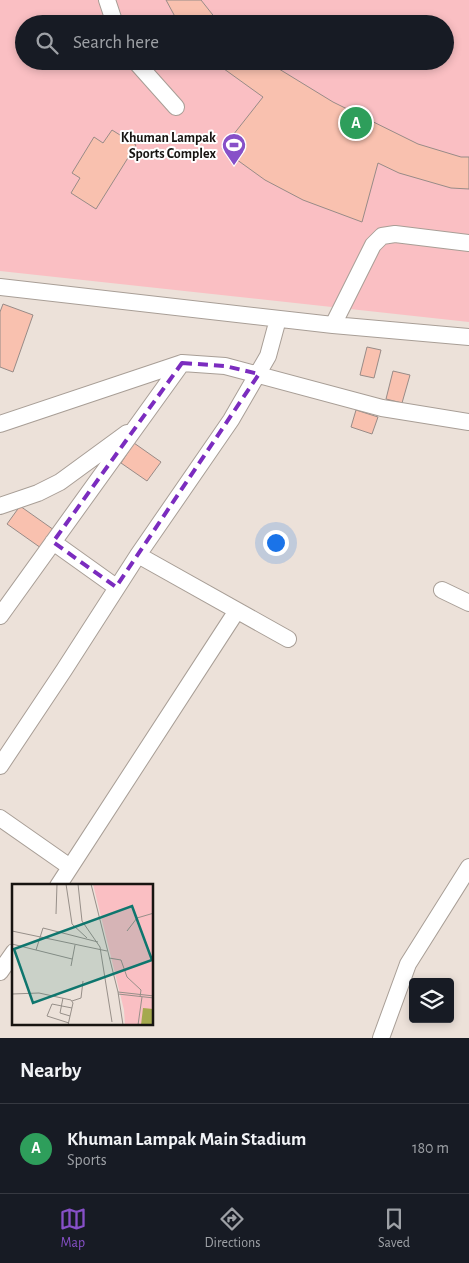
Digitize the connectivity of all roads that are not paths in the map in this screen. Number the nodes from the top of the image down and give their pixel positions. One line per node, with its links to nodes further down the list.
1 (107, 0): 2 (street)
2 (113, 15)
3 (143, 70): 4 (street)
4 (176, 107)
5 (469, 243): 8 (street)
6 (0, 287): 7 (street)
7 (278, 319): 8 (street); 11 (street)
8 (332, 325): 9 (street)
9 (469, 337)
10 (182, 364): 11 (street); 13 (street); 14 (street)
11 (259, 374): 12 (street); 17 (street)
12 (469, 422)
13 (0, 424)
14 (138, 424): 15 (street); 16 (street)
15 (0, 506)
16 (53, 542): 18 (street); 22 (street)
17 (138, 554): 18 (street); 21 (street)
18 (116, 587): 24 (street)
19 (442, 590): 20 (street)
20 (469, 603)
21 (236, 612): 23 (street); 26 (street)
22 (0, 616)
23 (288, 639)
24 (0, 766)
25 (0, 818): 26 (street)
26 (70, 867): 28 (street)
27 (469, 867): 31 (street)
28 (59, 884)
29 (12, 955): 30 (street)
30 (0, 972)
31 (381, 1038)

